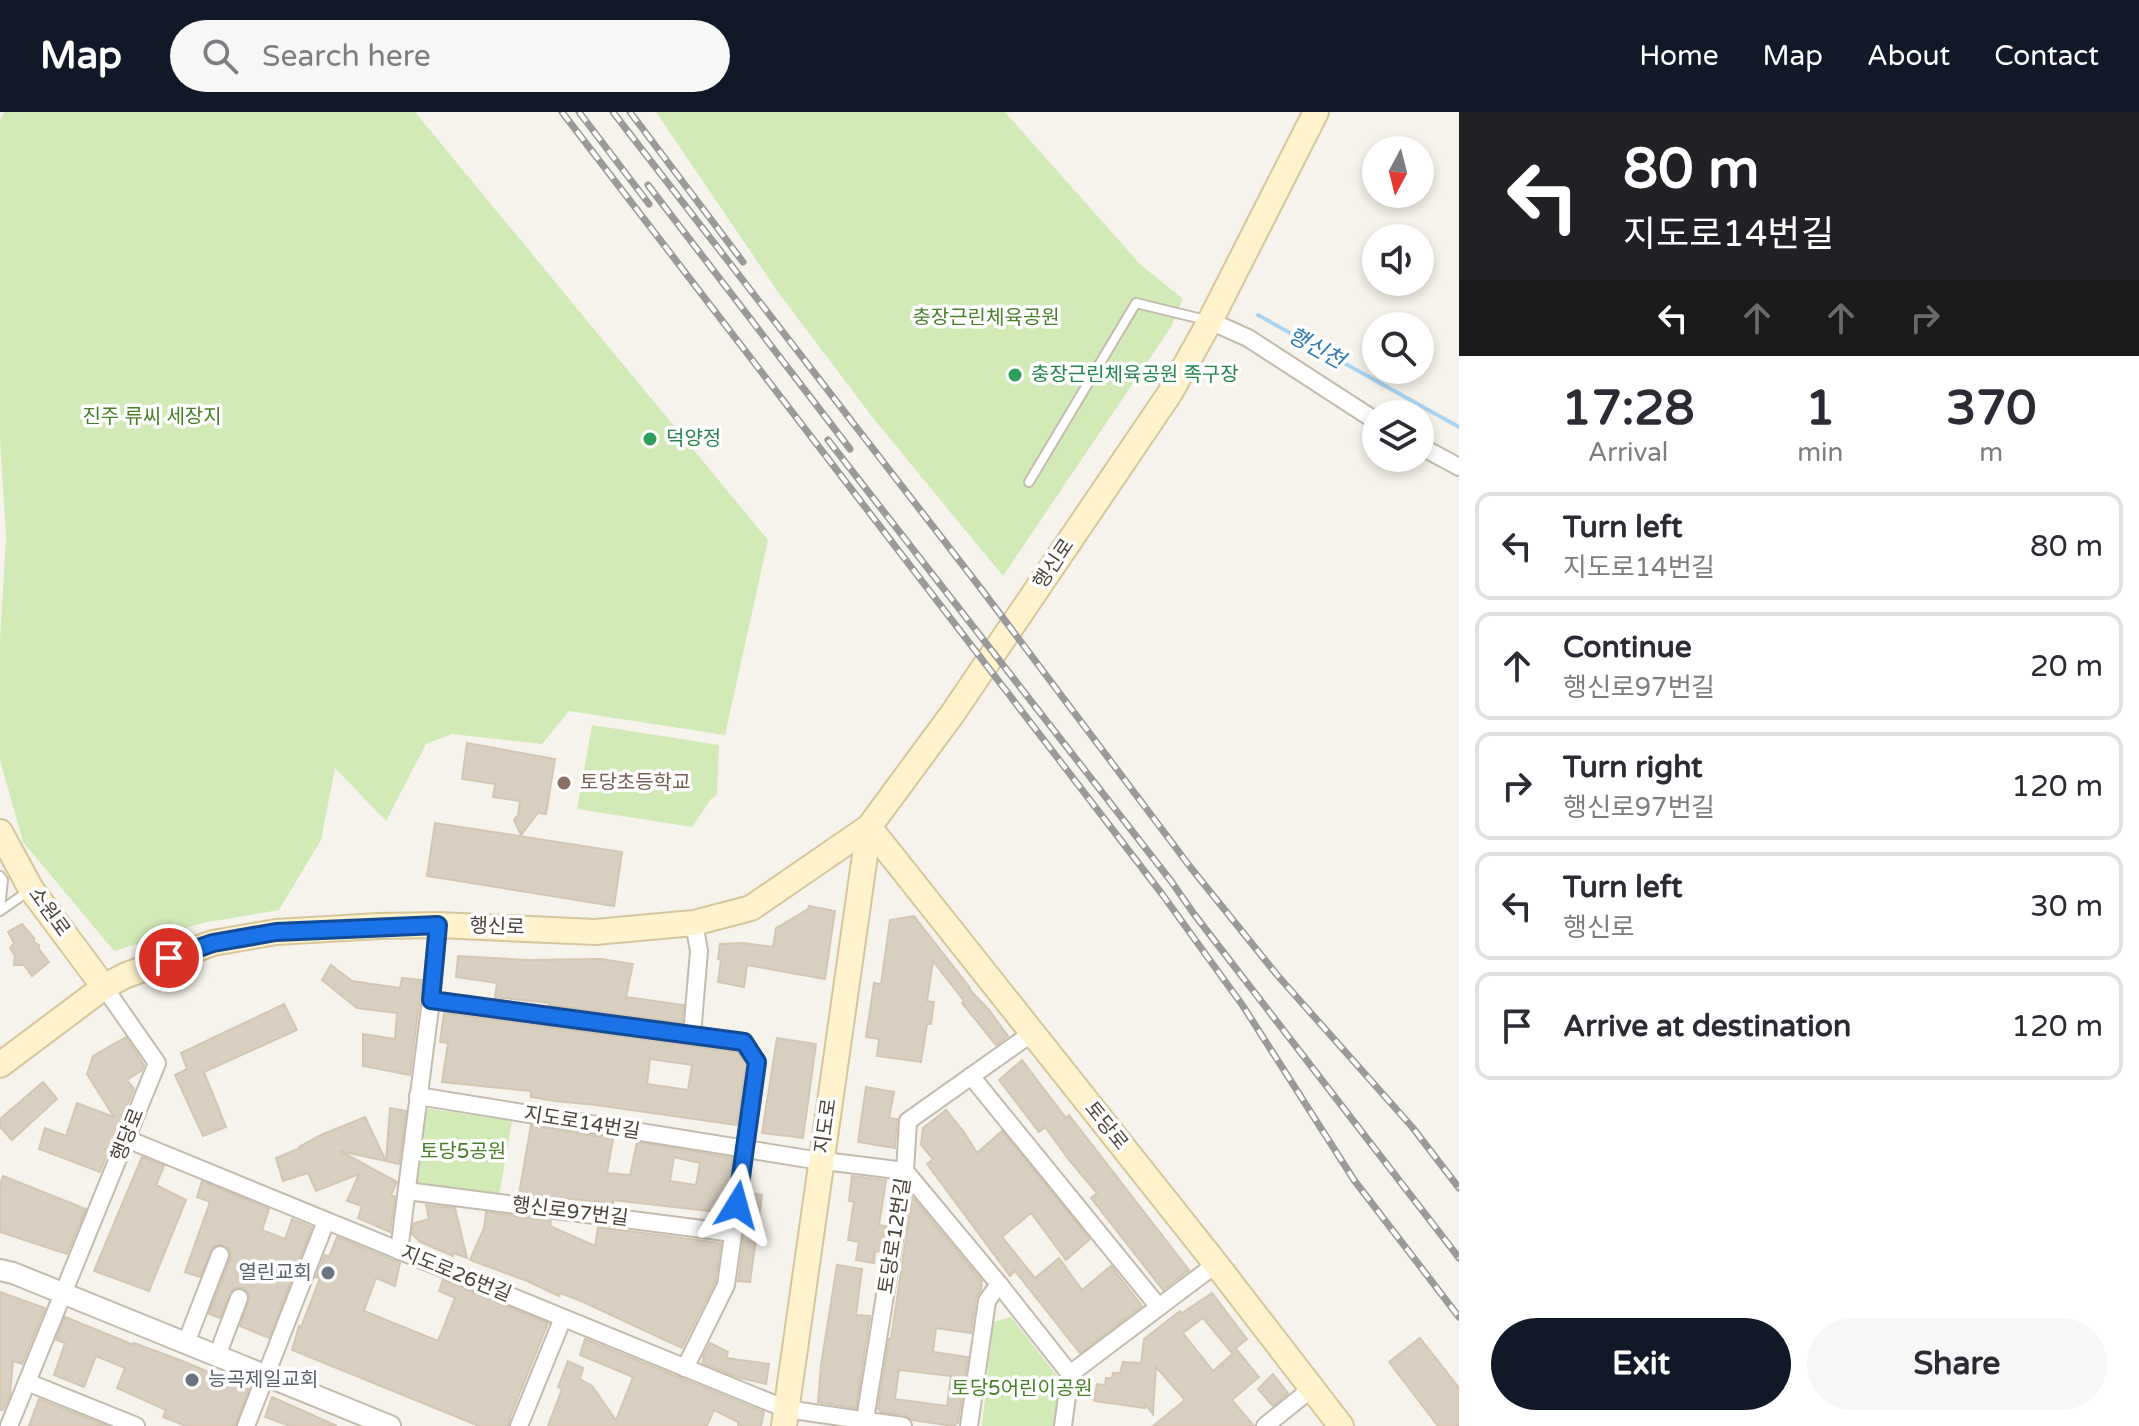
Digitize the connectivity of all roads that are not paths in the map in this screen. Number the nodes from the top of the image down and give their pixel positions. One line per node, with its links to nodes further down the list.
1 (1316, 112): 2 (main road, 행신로)
2 (1210, 321): 3 (street); 6 (lane); 7 (main road, 행신로)
3 (1362, 412)
4 (1434, 454): 5 (street)
5 (1459, 467)
6 (1029, 482)
7 (869, 827): 12 (main road, 행신로); 16 (main road, 토당로); 23 (main road, 지도로)
8 (0, 832): 10 (main road, 소원로)
9 (0, 876): 11 (lane)
10 (31, 889): 11 (lane); 14 (main road, 소원로)
11 (0, 910)
12 (694, 923): 13 (main road, 행신로); 17 (street)
13 (438, 925): 14 (main road, 행신로); 15 (street)
14 (104, 987): 18 (main road, 행신로); 21 (street, 행당로)
15 (431, 1000): 17 (street); 20 (street)
16 (1032, 1033): 19 (street, 토당로12번길); 30 (main road, 토당로)
17 (692, 1035): 22 (street)
18 (0, 1065)
19 (971, 1076): 24 (street, 토당로12번길); 35 (street)
20 (418, 1096): 22 (street, 지도로14번길); 25 (street)
21 (127, 1139): 26 (street, 지도로26번길); 33 (street, 행당로)
22 (745, 1149): 23 (street, 지도로14번길); 27 (street)
23 (821, 1161): 24 (street, 지도로14번길); 44 (main road, 지도로)
24 (905, 1171): 32 (street); 46 (street, 토당로12번길)
25 (407, 1191): 27 (street, 행신로97번길); 28 (street)
26 (326, 1221): 28 (street, 지도로26번길); 41 (street)
27 (733, 1233): 39 (street)
28 (399, 1251): 36 (street, 지도로26번길)
29 (220, 1255): 37 (street)
30 (1216, 1264): 35 (street); 43 (main road, 토당로)
31 (0, 1270): 33 (street)
32 (999, 1284): 40 (street); 52 (street)
33 (64, 1293): 37 (street); 42 (street, 행당로)
34 (239, 1298): 38 (street)
35 (1158, 1306): 40 (street)
36 (563, 1318): 39 (street, 지도로26번길); 50 (street)
37 (186, 1343): 38 (street)
38 (217, 1356): 41 (street)
39 (685, 1368): 44 (street, 지도로26번길)
40 (1070, 1374): 53 (street)
41 (265, 1375): 48 (street); 49 (street)
42 (27, 1382): 45 (street, 행당로); 47 (street)
43 (1311, 1389): 54 (street); 55 (main road, 토당로)
44 (785, 1418): 46 (street, 지도로26번길)
45 (6, 1423)
46 (864, 1423): 51 (street, 지도로26번길)
47 (136, 1426)
48 (246, 1426)
49 (390, 1426)
50 (519, 1426)
51 (903, 1426)
52 (969, 1426)
53 (1063, 1426)
54 (1265, 1426)
55 (1341, 1426)

